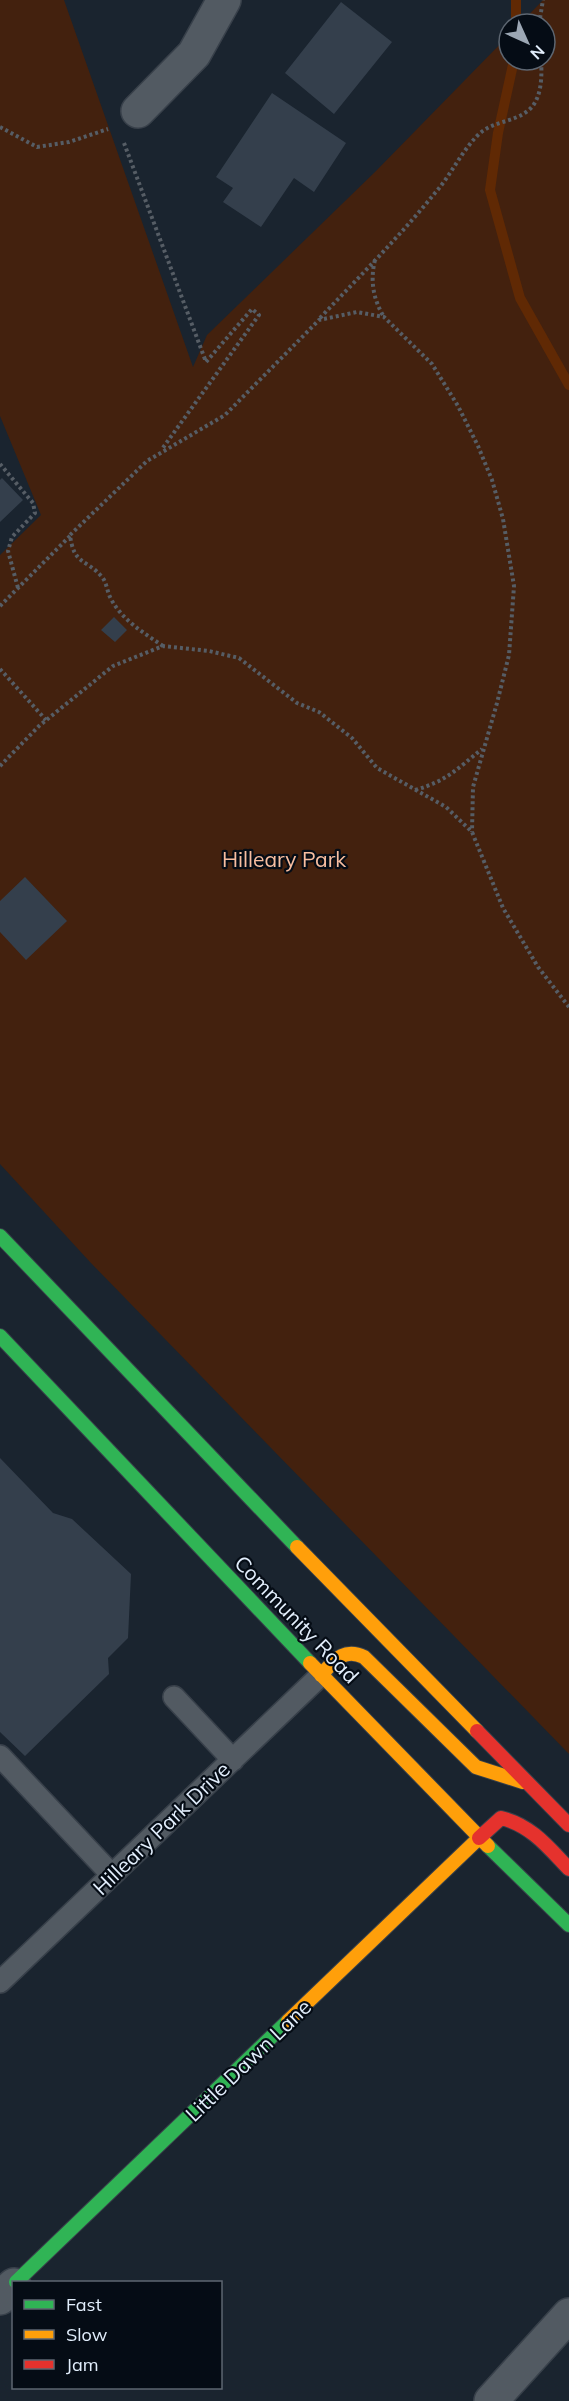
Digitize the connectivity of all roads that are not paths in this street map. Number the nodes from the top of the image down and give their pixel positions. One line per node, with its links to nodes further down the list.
1 (224, 0): 2 (street)
2 (128, 118)
3 (0, 1236): 9 (main road)
4 (0, 1335): 5 (main road, Community Road)
5 (321, 1675): 8 (lane, Hilleary Park Drive); 9 (main road); 11 (main road, Community Road)
6 (174, 1697): 8 (lane)
7 (0, 1756): 13 (lane)
8 (232, 1760): 13 (lane, Hilleary Park Drive)
9 (528, 1783): 10 (main road)
10 (569, 1826)
11 (479, 1838): 12 (main road, Little Dawn Lane); 14 (main road, Community Road); 16 (main road, Little Dawn Lane)
12 (569, 1869)
13 (111, 1875): 15 (lane, Hilleary Park Drive)
14 (569, 1925)
15 (0, 1982)
16 (18, 2281)
17 (12, 2287): 18 (street, Little Dawn Lane)
18 (0, 2298)
19 (569, 2315): 20 (street)
20 (491, 2401)

